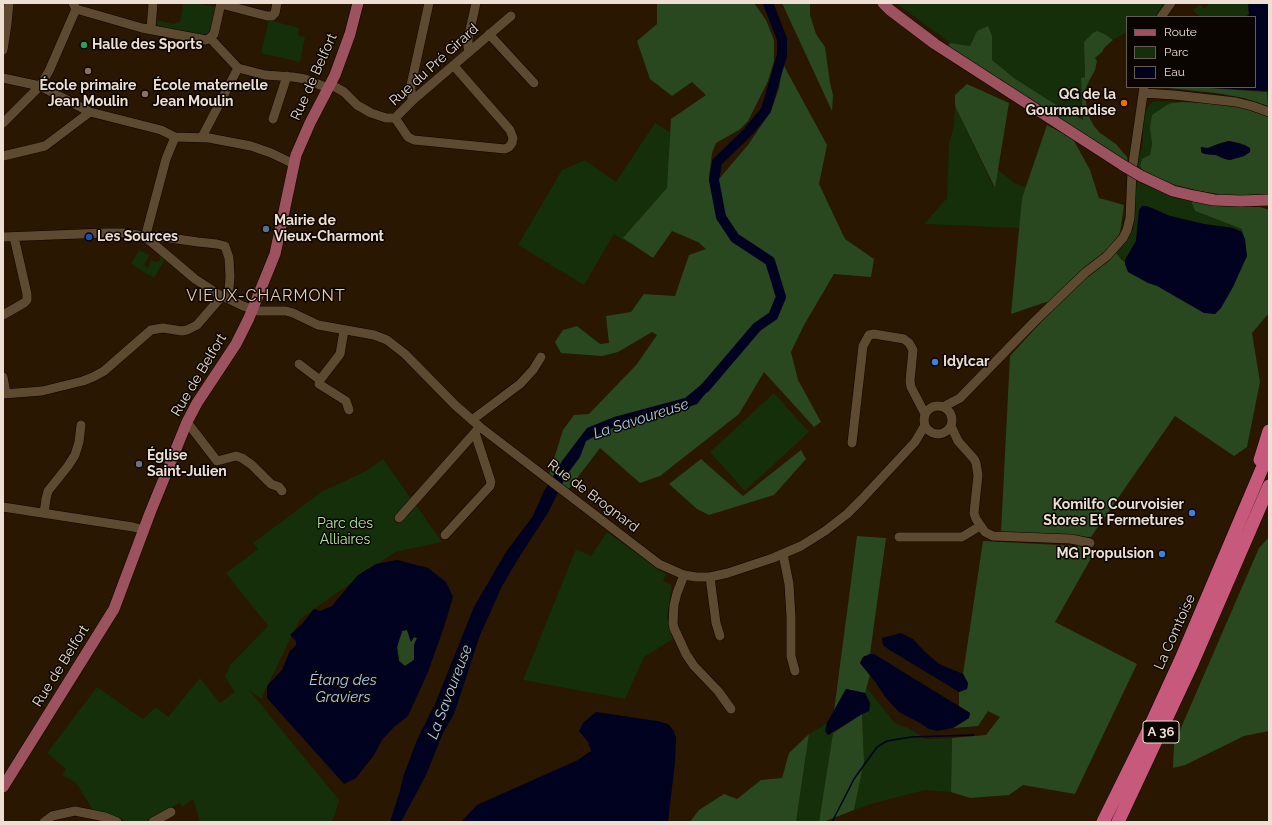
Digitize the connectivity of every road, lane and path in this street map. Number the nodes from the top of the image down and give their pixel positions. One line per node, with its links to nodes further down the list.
1 (9, 3): 16 (street)
2 (153, 3): 13 (street)
3 (277, 3): 9 (street)
4 (358, 3): 24 (main road, Rue de Belfort)
5 (429, 3): 26 (street)
6 (476, 3): 17 (street)
7 (883, 3): 37 (main road, bridge)
8 (1171, 3): 12 (street)
9 (221, 4): 15 (street)
10 (75, 6): 13 (street); 23 (street)
11 (511, 16): 14 (street, Rue du Pré Girard)
12 (1162, 16)
13 (150, 29): 15 (street)
14 (489, 34): 17 (street, Rue du Pré Girard); 22 (street)
15 (210, 38): 19 (street)
16 (3, 50)
17 (469, 52): 18 (street, Rue du Pré Girard)
18 (454, 66): 26 (street, Rue du Pré Girard); 29 (street)
19 (238, 68): 20 (street, Rue du Pré Girard); 33 (street)
20 (287, 76): 24 (street, Rue du Pré Girard); 30 (street)
21 (3, 78): 23 (street)
22 (534, 83)
23 (40, 86): 27 (street); 31 (street)
24 (329, 86): 29 (street, Rue du Pré Girard); 35 (main road, Rue de Belfort)
25 (1144, 90): 28 (street); 52 (street)
26 (413, 100): 29 (street, Rue du Pré Girard)
27 (90, 112): 32 (street); 34 (street)
28 (1269, 112)
29 (395, 118)
30 (273, 119)
31 (3, 123)
32 (175, 137): 33 (street); 41 (street)
33 (202, 137): 35 (street)
34 (3, 156)
35 (294, 164): 43 (main road, Rue de Belfort)
36 (1269, 200): 37 (main road)
37 (1248, 201): 38 (main road)
38 (1269, 205)
39 (3, 237): 40 (street)
40 (14, 237): 41 (street); 44 (street)
41 (147, 239): 42 (street); 42 (street)
42 (224, 297): 43 (street); 50 (street)
43 (252, 310): 45 (street, Rue de Brognard); 59 (main road, Rue de Belfort)
44 (3, 315)
45 (344, 331): 49 (street); 58 (street, Rue de Brognard)
46 (541, 357): 58 (street)
47 (299, 364): 49 (street)
48 (3, 377): 50 (street)
49 (320, 380): 55 (street)
50 (5, 393)
51 (915, 394): 53 (street); 56 (street); 69 (street)
52 (960, 398): 54 (street); 57 (street)
53 (933, 407): 54 (street); 56 (street)
54 (943, 407): 57 (street)
55 (349, 410)
56 (925, 414): 61 (street)
57 (951, 416): 62 (street)
58 (472, 420): 63 (street, Rue de Brognard)
59 (187, 422): 72 (street); 79 (main road, Rue de Belfort)
60 (81, 425): 75 (street)
61 (925, 425): 65 (street); 68 (street, Rue de Brognard)
62 (951, 426): 66 (street); 67 (street)
63 (477, 430): 76 (street); 80 (street); 84 (street, Rue de Brognard)
64 (1269, 431): 77 (highway)
65 (932, 433): 66 (street); 68 (street, Rue de Brognard)
66 (943, 433): 67 (street)
67 (958, 441): 78 (street)
68 (915, 442): 83 (street, Rue de Brognard)
69 (852, 443)
70 (1269, 452): 77 (highway, La Comtoise / A 36)
71 (1269, 486): 86 (highway, La Comtoise / A 36)
72 (282, 491)
73 (3, 507): 75 (street)
74 (1269, 510): 86 (highway)
75 (44, 514): 79 (street)
76 (399, 518)
77 (1239, 525): 95 (highway, La Comtoise / A 36)
78 (980, 526): 81 (street); 82 (street)
79 (144, 530): 90 (main road, Rue de Belfort)
80 (445, 535)
81 (899, 537)
82 (1090, 543)
83 (783, 554): 85 (street, Rue de Brognard); 88 (street)
84 (684, 575): 85 (street, Rue de Brognard); 89 (street)
85 (710, 577): 87 (street)
86 (1225, 590): 96 (highway, La Comtoise / A 36)
87 (720, 636)
88 (795, 671)
89 (731, 709)
90 (3, 787)
91 (171, 812): 94 (street)
92 (44, 822): 93 (street)
93 (117, 822)
94 (153, 822)
95 (1103, 822)
96 (1118, 822)

